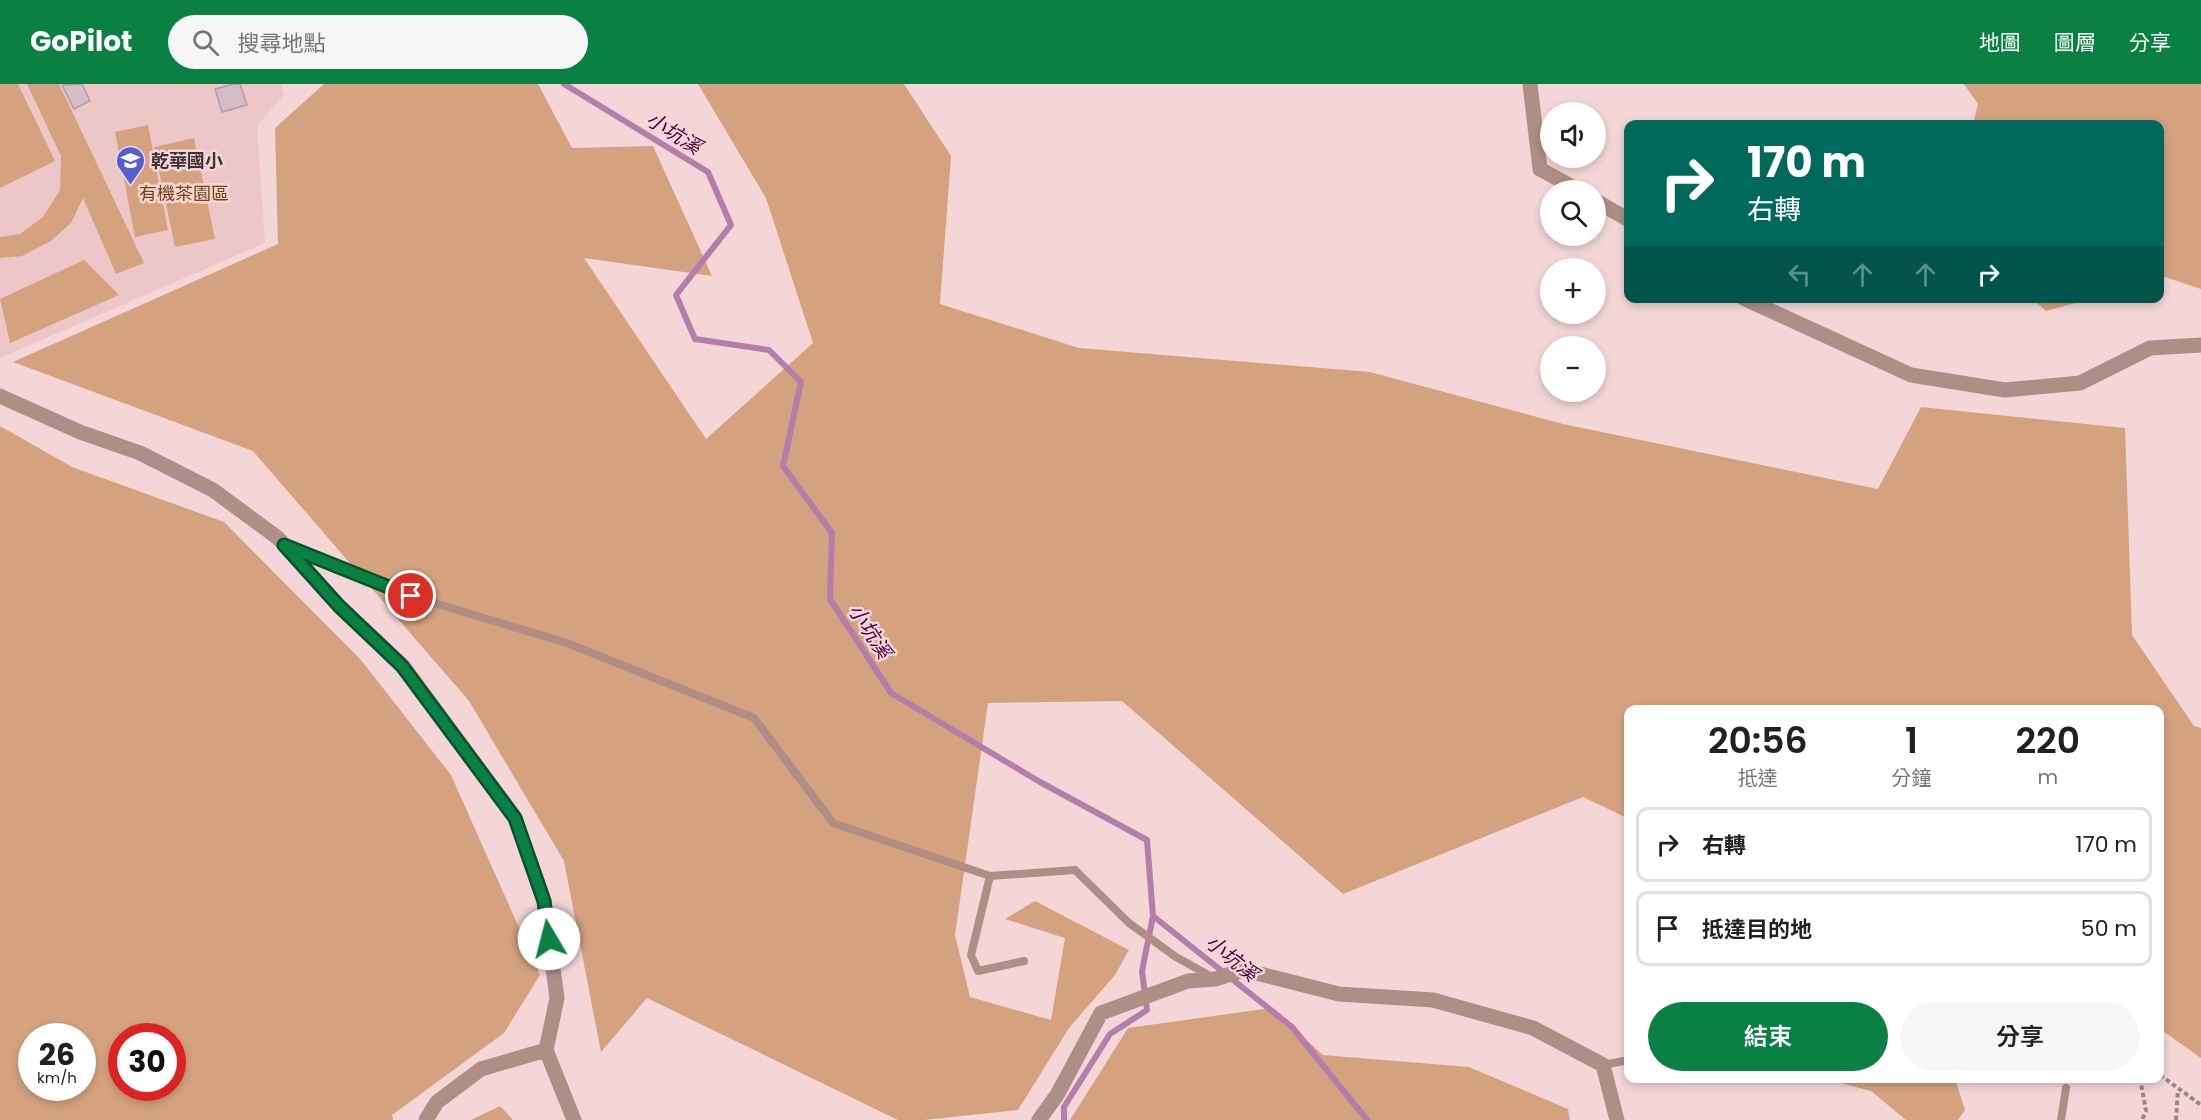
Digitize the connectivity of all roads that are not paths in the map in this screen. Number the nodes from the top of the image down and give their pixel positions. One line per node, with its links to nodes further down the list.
1 (1530, 84): 2 (street)
2 (1560, 180)
3 (1606, 207): 4 (street)
4 (1624, 217)
5 (1754, 303): 6 (street)
6 (2201, 345)
7 (0, 396): 8 (street)
8 (284, 545): 9 (lane); 12 (street)
9 (990, 876): 10 (lane); 11 (lane)
10 (1024, 961)
11 (1215, 979): 14 (street); 18 (street)
12 (546, 1050): 16 (street); 17 (street)
13 (1624, 1061): 14 (lane)
14 (1604, 1065): 19 (street)
15 (2066, 1088): 20 (lane)
16 (426, 1120)
17 (574, 1120)
18 (1039, 1120)
19 (1617, 1120)
20 (2061, 1120)

